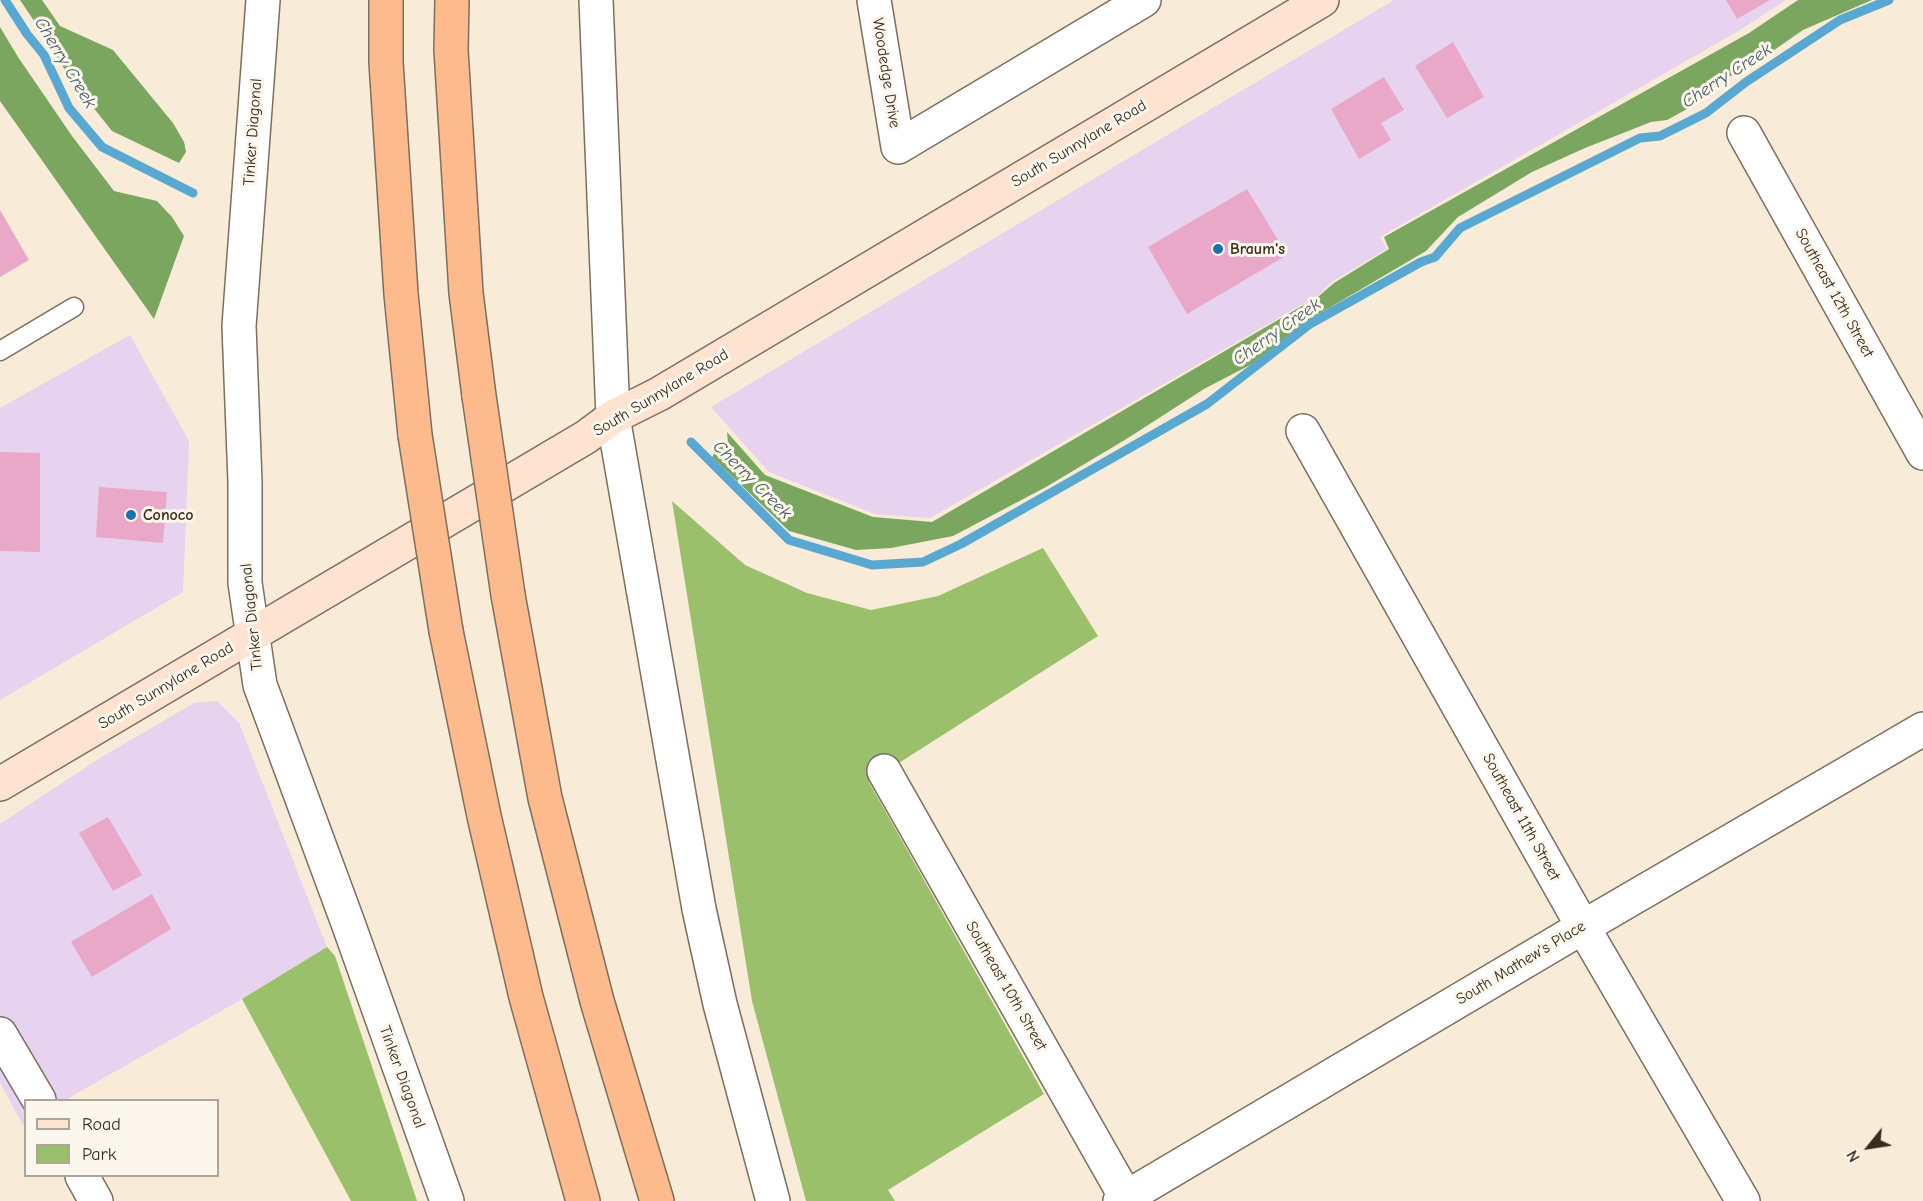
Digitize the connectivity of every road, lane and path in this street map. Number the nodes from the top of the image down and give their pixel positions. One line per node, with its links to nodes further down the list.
1 (263, 0): 14 (street, Tinker Diagonal)
2 (386, 0): 25 (highway, bridge)
3 (452, 0): 26 (highway, bridge)
4 (596, 0): 11 (street)
5 (874, 0): 6 (street, Woodedge Drive)
6 (1144, 0)
7 (1322, 0): 11 (main road, South Sunnylane Road)
8 (1744, 133): 13 (street, Southeast 12th Street)
9 (74, 306): 10 (lane)
10 (0, 351)
11 (614, 417): 14 (main road, South Sunnylane Road); 27 (street)
12 (1303, 431): 18 (street, Southeast 11th Street)
13 (1923, 453)
14 (253, 634): 17 (main road, South Sunnylane Road); 24 (street, Tinker Diagonal)
15 (1923, 729): 18 (street, South Mathew's Place)
16 (884, 771): 22 (street, Southeast 10th Street)
17 (0, 784)
18 (1583, 927): 22 (street, South Mathew's Place); 28 (street, Southeast 11th Street)
19 (0, 1034): 20 (street)
20 (38, 1099)
21 (83, 1177): 23 (street)
22 (1125, 1200)
23 (96, 1201)
24 (447, 1201)
25 (583, 1201)
26 (657, 1201)
27 (773, 1201)
28 (1743, 1201)

